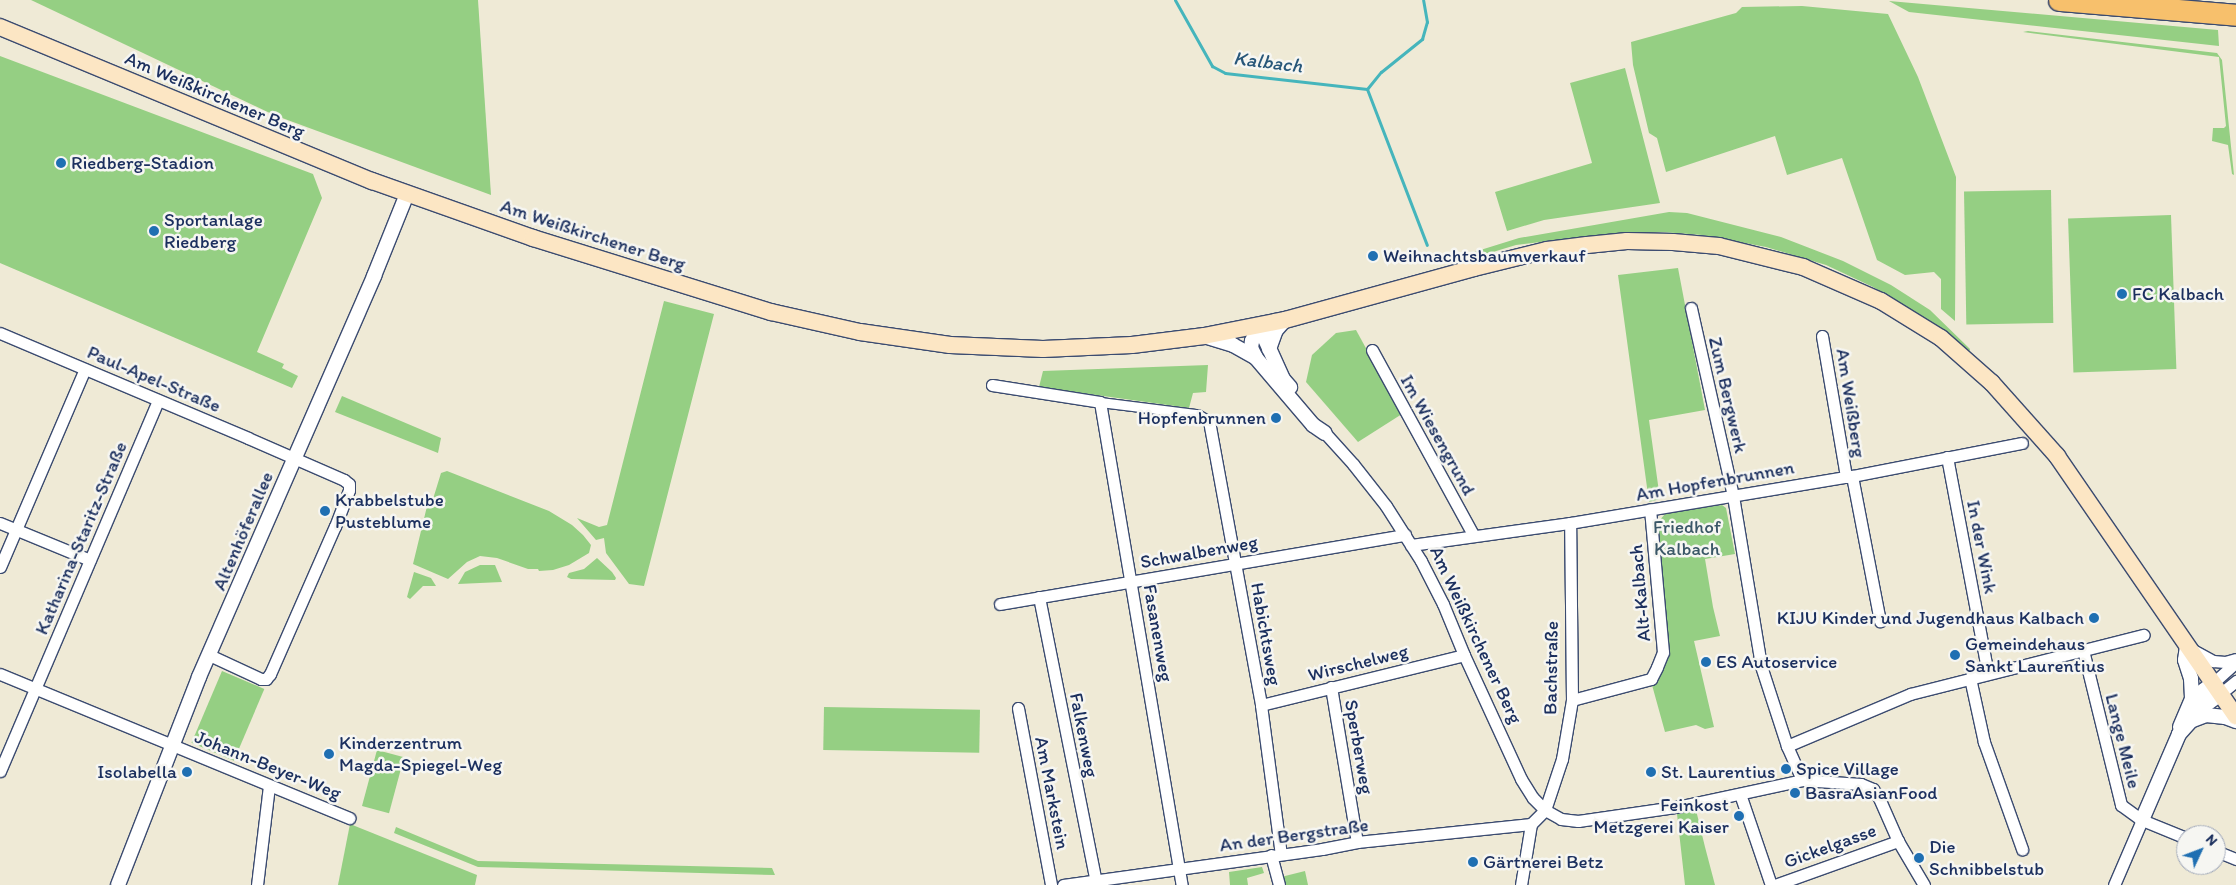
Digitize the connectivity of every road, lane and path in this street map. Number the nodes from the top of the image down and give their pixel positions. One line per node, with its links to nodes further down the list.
1 (2059, 0): 2 (highway)
2 (2236, 15)
3 (0, 27): 4 (main road, Am Weißkirchener Berg)
4 (408, 194): 9 (main road, Am Weißkirchener Berg); 22 (street, Altenhöferallee)
5 (1691, 308): 24 (street, Zum Bergwerk)
6 (1285, 320): 7 (main road); 11 (street); 40 (main road)
7 (1259, 326): 9 (main road, Am Weißkirchener Berg); 11 (street, Am Weißkirchener Berg); 13 (street)
8 (0, 333): 14 (street, Paul-Apel-Straße)
9 (1204, 336): 13 (street, Am Weißkirchener Berg)
10 (1822, 336): 23 (street, Am Weißberg)
11 (1269, 349): 19 (street, Am Weißkirchener Berg)
12 (1372, 350): 30 (street, Im Wiesengrund)
13 (1256, 358): 19 (street, Am Weißkirchener Berg)
14 (84, 369): 16 (street, Paul-Apel-Straße); 28 (street)
15 (992, 385): 17 (street)
16 (158, 400): 22 (street, Paul-Apel-Straße); 32 (street, Katharina-Staritz-Straße)
17 (1100, 402): 18 (street); 35 (street, Fasanenweg)
18 (1209, 422): 33 (street, Habichtsweg)
19 (1326, 433): 29 (street, Am Weißkirchener Berg)
20 (2022, 443): 21 (street, Am Hopfenbrunnen)
21 (1947, 457): 23 (street, Am Hopfenbrunnen); 45 (street, In der Wink)
22 (294, 458): 42 (street, Altenhöferallee); 42 (street, Paul-Apel-Straße)
23 (1849, 476): 24 (street, Am Hopfenbrunnen); 38 (street, Am Weißberg)
24 (1733, 496): 25 (street, Am Hopfenbrunnen); 61 (street, Zum Bergwerk)
25 (1650, 510): 27 (street, Am Hopfenbrunnen); 53 (street, Alt-Kalbach)
26 (0, 523): 28 (street)
27 (1570, 523): 30 (street, Am Hopfenbrunnen); 53 (street, Bachstraße)
28 (16, 530): 32 (street); 34 (street)
29 (1404, 535): 31 (street, Am Weißkirchener Berg); 33 (street, Schwalbenweg)
30 (1474, 536): 31 (street, Am Hopfenbrunnen)
31 (1411, 545): 43 (street, Am Weißkirchener Berg)
32 (90, 560): 51 (street, Katharina-Staritz-Straße)
33 (1236, 564): 35 (street, Schwalbenweg); 54 (street, Habichtsweg)
34 (0, 568)
35 (1131, 582): 36 (street, Schwalbenweg); 75 (street, Fasanenweg)
36 (1039, 597): 37 (street, Schwalbenweg); 76 (street, Falkenweg)
37 (1000, 604)
38 (1880, 621)
39 (2144, 635): 41 (street)
40 (2187, 646): 44 (street); 50 (main road); 52 (street)
41 (2083, 650): 45 (street); 68 (street, Lange Meile)
42 (210, 655): 60 (street, Altenhöferallee)
43 (1464, 655): 49 (street, Wirschelweg); 66 (street, Am Weißkirchener Berg)
44 (2236, 661): 50 (street)
45 (1988, 673): 47 (street)
46 (0, 674): 51 (street, Johann-Beyer-Weg)
47 (1970, 678): 61 (street); 73 (street)
48 (2236, 681): 50 (street)
49 (1331, 687): 54 (street, Wirschelweg); 72 (street, Sperberweg)
50 (2217, 688): 52 (street); 56 (main road); 57 (street)
51 (36, 689): 60 (street, Johann-Beyer-Weg); 62 (street, Katharina-Staritz-Straße)
52 (2192, 699): 59 (street)
53 (1572, 700): 66 (street, Bachstraße)
54 (1261, 705): 74 (street, Habichtsweg)
55 (1018, 708): 80 (street, Am Markstein)
56 (2236, 716)
57 (2190, 721): 58 (street); 59 (street)
58 (2236, 721)
59 (2179, 734): 68 (street)
60 (172, 745): 64 (street, Johann-Beyer-Weg); 78 (street, Altenhöferallee)
61 (1787, 746): 63 (street, Zum Bergwerk)
62 (0, 771)
63 (1802, 780): 65 (street); 71 (street)
64 (268, 786): 67 (street, Johann-Beyer-Weg); 79 (street)
65 (1740, 794): 66 (street); 84 (street)
66 (1545, 810): 69 (street)
67 (350, 818)
68 (2142, 820): 70 (street, Lange Meile); 86 (street)
69 (1531, 824): 72 (street, An der Bergstraße); 77 (street)
70 (2176, 834)
71 (1898, 841): 84 (street, Gickelgasse); 85 (street)
72 (1357, 842): 74 (street, An der Bergstraße)
73 (2022, 849)
74 (1276, 855): 75 (street, An der Bergstraße); 83 (street, Habichtsweg)
75 (1181, 870): 76 (street, An der Bergstraße); 82 (street, Fasanenweg)
76 (1096, 880): 81 (street, An der Bergstraße)
77 (1519, 884)
78 (118, 885)
79 (256, 885)
80 (1051, 885)
81 (1063, 885)
82 (1182, 885)
83 (1279, 885)
84 (1773, 885)
85 (1924, 885)
86 (2114, 885)

